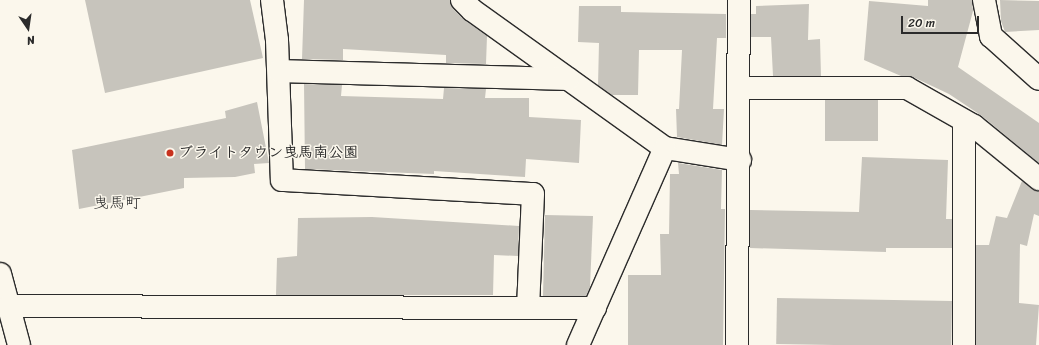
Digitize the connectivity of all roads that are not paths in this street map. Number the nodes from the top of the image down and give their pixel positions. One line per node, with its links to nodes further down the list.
1 (272, 0): 5 (street)
2 (462, 0): 6 (street)
3 (739, 0): 8 (street)
4 (984, 0): 7 (street)
5 (279, 71): 6 (street); 15 (street)
6 (568, 79): 10 (street)
7 (1039, 79)
8 (739, 88): 9 (street); 11 (street)
9 (964, 121): 12 (street); 20 (street)
10 (665, 148): 11 (street); 16 (street)
11 (740, 160): 19 (street)
12 (1039, 179)
13 (0, 274): 14 (street)
14 (9, 306): 15 (street); 17 (street)
15 (528, 308): 16 (street)
16 (595, 308): 18 (street)
17 (19, 345)
18 (578, 345)
19 (737, 345)
20 (964, 345)

